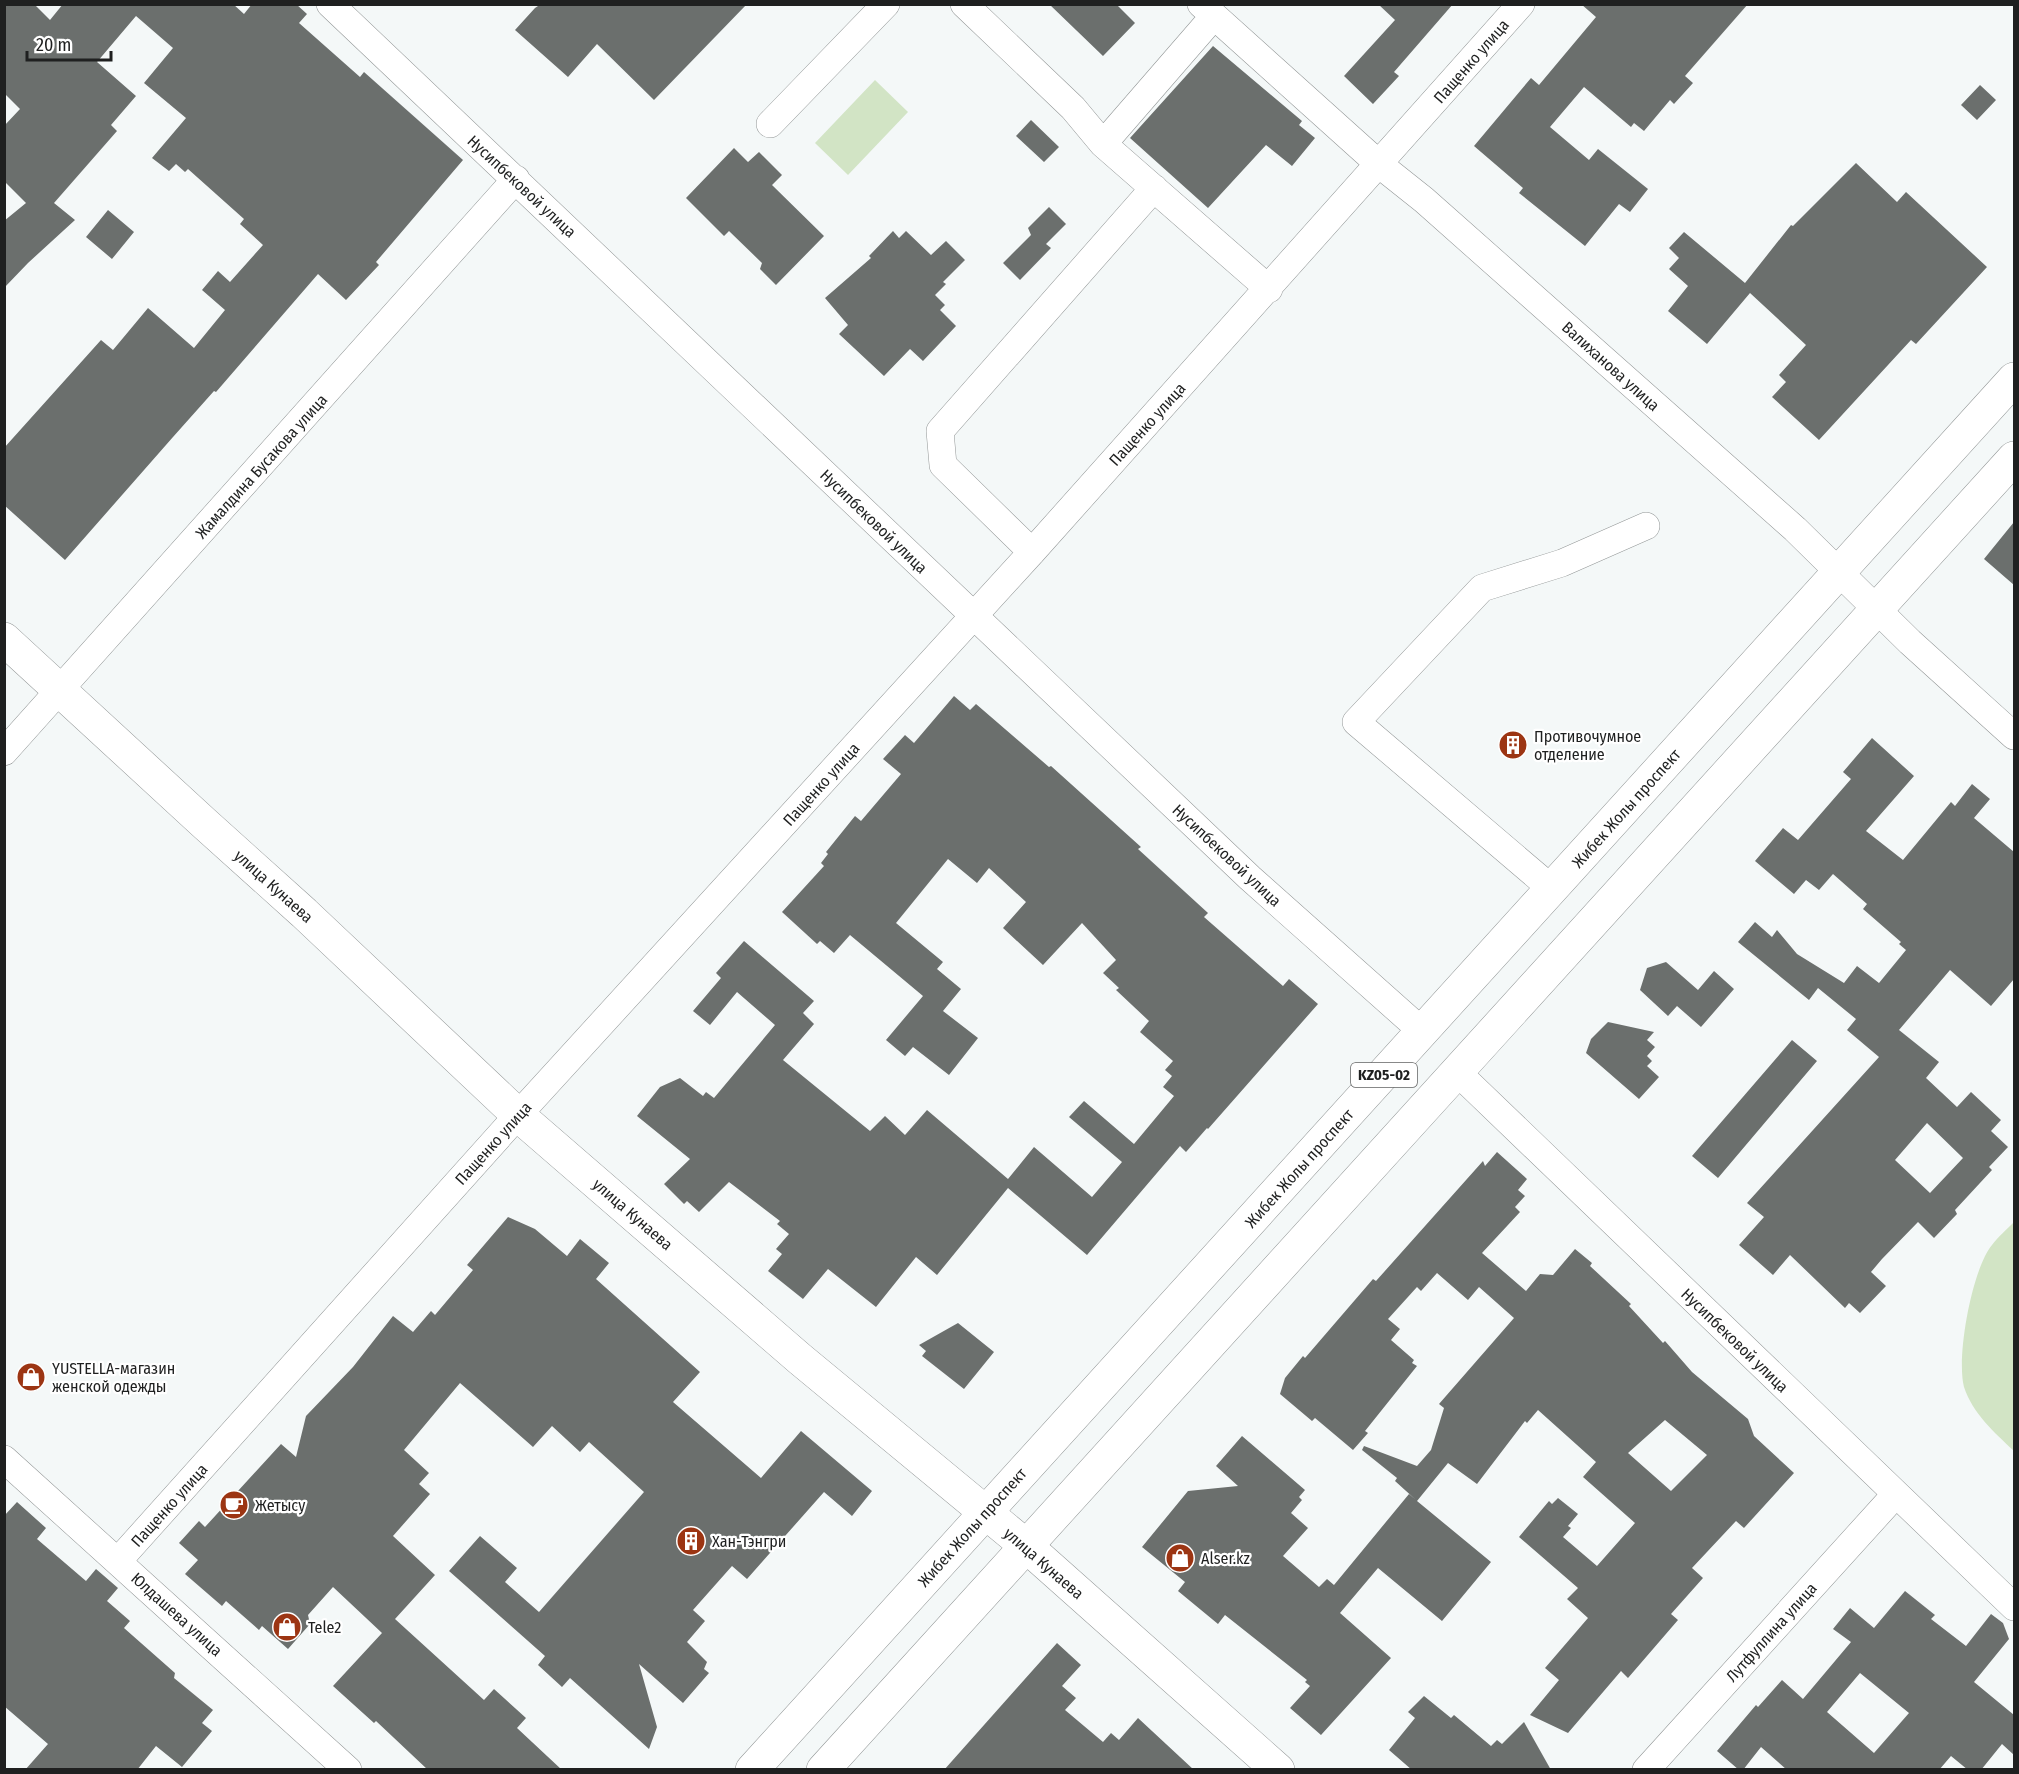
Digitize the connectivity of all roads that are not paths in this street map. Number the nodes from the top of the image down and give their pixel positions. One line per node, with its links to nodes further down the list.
1 (330, 4): 9 (street, Нусипбековой улица)
2 (886, 4): 6 (street)
3 (964, 4): 7 (street)
4 (1521, 4): 8 (street, Пащенко улица)
5 (1207, 10): 7 (street); 8 (street, Валиханова улица)
6 (770, 124)
7 (1103, 144): 10 (street)
8 (1380, 165): 11 (street, Пащенко улица); 16 (street, Валиханова улица)
9 (516, 179): 18 (street, Нусипбековой улица); 20 (street, Жамалдина Бусакова улица)
10 (1154, 188): 11 (street); 15 (street)
11 (1269, 289): 15 (street, Пащенко улица)
12 (2014, 379): 16 (main road, Жибек Жолы проспект / KZ05-02)
13 (2014, 458): 17 (main road, KZ05-02)
14 (1646, 526): 23 (street)
15 (1032, 552): 18 (street, Пащенко улица)
16 (1839, 572): 17 (street, Валиханова улица); 23 (main road, Жибек Жолы проспект / KZ05-02)
17 (1877, 609): 21 (street, Валиханова улица); 25 (main road, KZ05-02)
18 (974, 617): 24 (street, Нусипбековой улица); 26 (street, Пащенко улица)
19 (4, 639): 20 (main road, улица Кунаева)
20 (61, 690): 22 (street, Жамалдина Бусакова улица); 26 (main road, улица Кунаева)
21 (2014, 736)
22 (4, 752)
23 (1552, 889): 24 (main road, Жибек Жолы проспект / KZ05-02)
24 (1423, 1032): 29 (main road, Жибек Жолы проспект / KZ05-02)
25 (1456, 1071): 28 (street, Нусипбековой улица); 30 (main road, KZ05-02)
26 (518, 1114): 29 (main road, улица Кунаева); 31 (street, Пащенко улица)
27 (4, 1459): 31 (street, Юлдашева улица)
28 (1895, 1495): 32 (street, Нусипбековой улица); 37 (street, Лутфуллина улица)
29 (984, 1513): 30 (main road, улица Кунаева); 34 (main road, Жибек Жолы проспект / KZ05-02)
30 (1025, 1545): 35 (main road, KZ05-02); 36 (main road, улица Кунаева)
31 (118, 1561): 33 (street, Юлдашева улица)
32 (2014, 1608)
33 (348, 1770)
34 (752, 1770)
35 (823, 1770)
36 (1278, 1770)
37 (1647, 1770)

